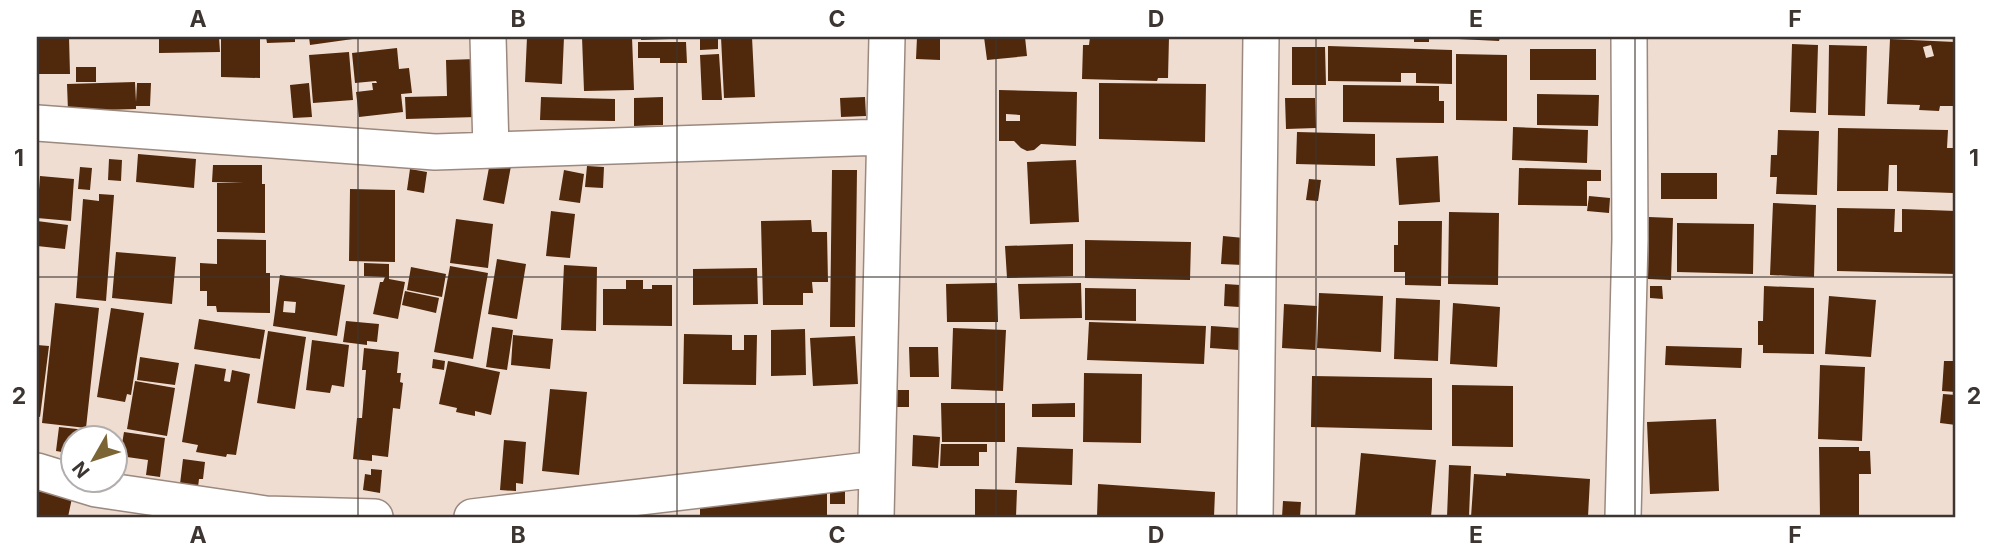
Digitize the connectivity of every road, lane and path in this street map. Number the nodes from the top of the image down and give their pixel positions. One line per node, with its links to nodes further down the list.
1 (488, 37): 7 (street)
2 (887, 37): 6 (street)
3 (1261, 37): 14 (street)
4 (1629, 37): 15 (street)
5 (37, 123): 7 (street)
6 (884, 137): 7 (street); 8 (street)
7 (491, 150)
8 (877, 469): 12 (street); 13 (street)
9 (37, 471): 10 (street)
10 (95, 503): 11 (street)
11 (375, 517)
12 (472, 517)
13 (876, 517)
14 (1255, 517)
15 (1623, 517)

